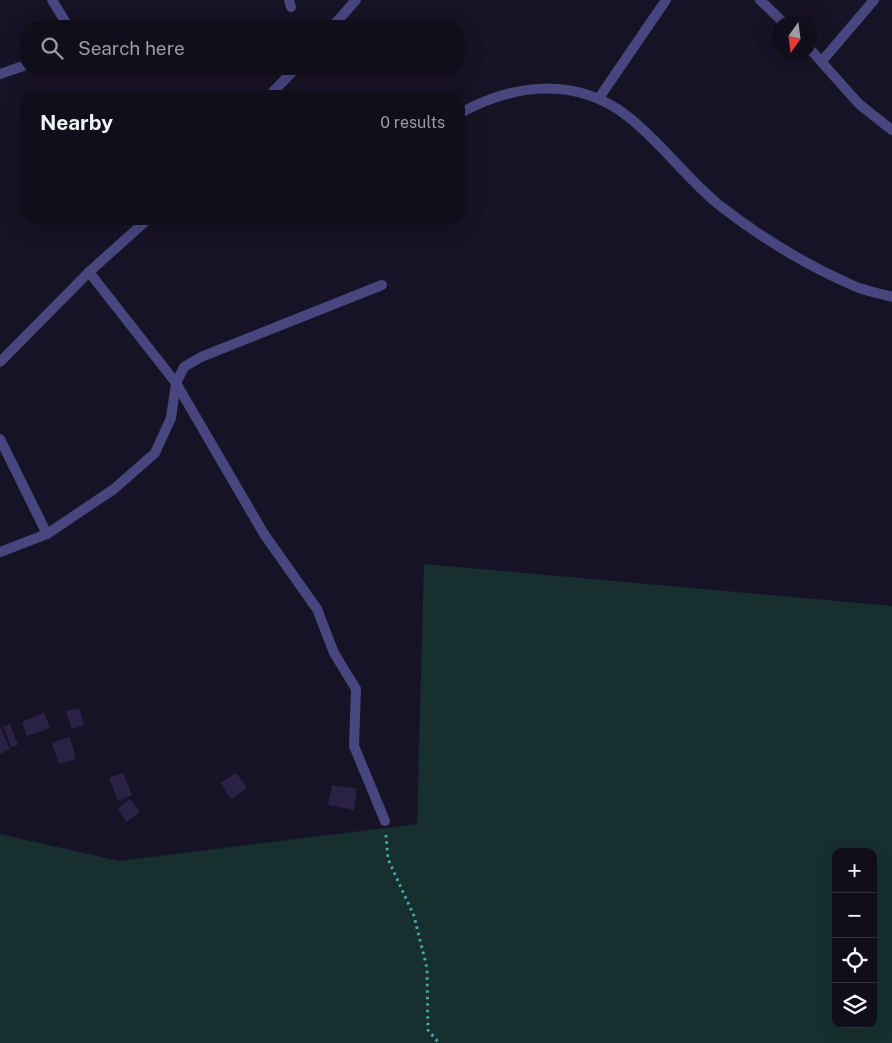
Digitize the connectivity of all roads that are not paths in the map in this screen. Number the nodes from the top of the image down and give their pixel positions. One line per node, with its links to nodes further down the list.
1 (52, 0): 7 (street)
2 (356, 0): 8 (street)
3 (666, 0): 15 (street)
4 (760, 0): 6 (street)
5 (874, 0): 10 (street)
6 (776, 15)
7 (64, 20)
8 (338, 20)
9 (817, 56): 10 (street)
10 (822, 61): 17 (street)
11 (20, 67): 12 (street)
12 (0, 74)
13 (289, 75): 14 (street)
14 (275, 90)
15 (599, 98): 16 (street); 21 (street)
16 (465, 111)
17 (892, 130)
18 (141, 225): 19 (street)
19 (89, 272): 22 (street); 23 (street)
20 (382, 285): 23 (street)
21 (892, 297)
22 (0, 362)
23 (176, 384): 25 (street); 27 (street)
24 (0, 439): 25 (street)
25 (47, 534): 26 (street)
26 (0, 552)
27 (385, 821)

